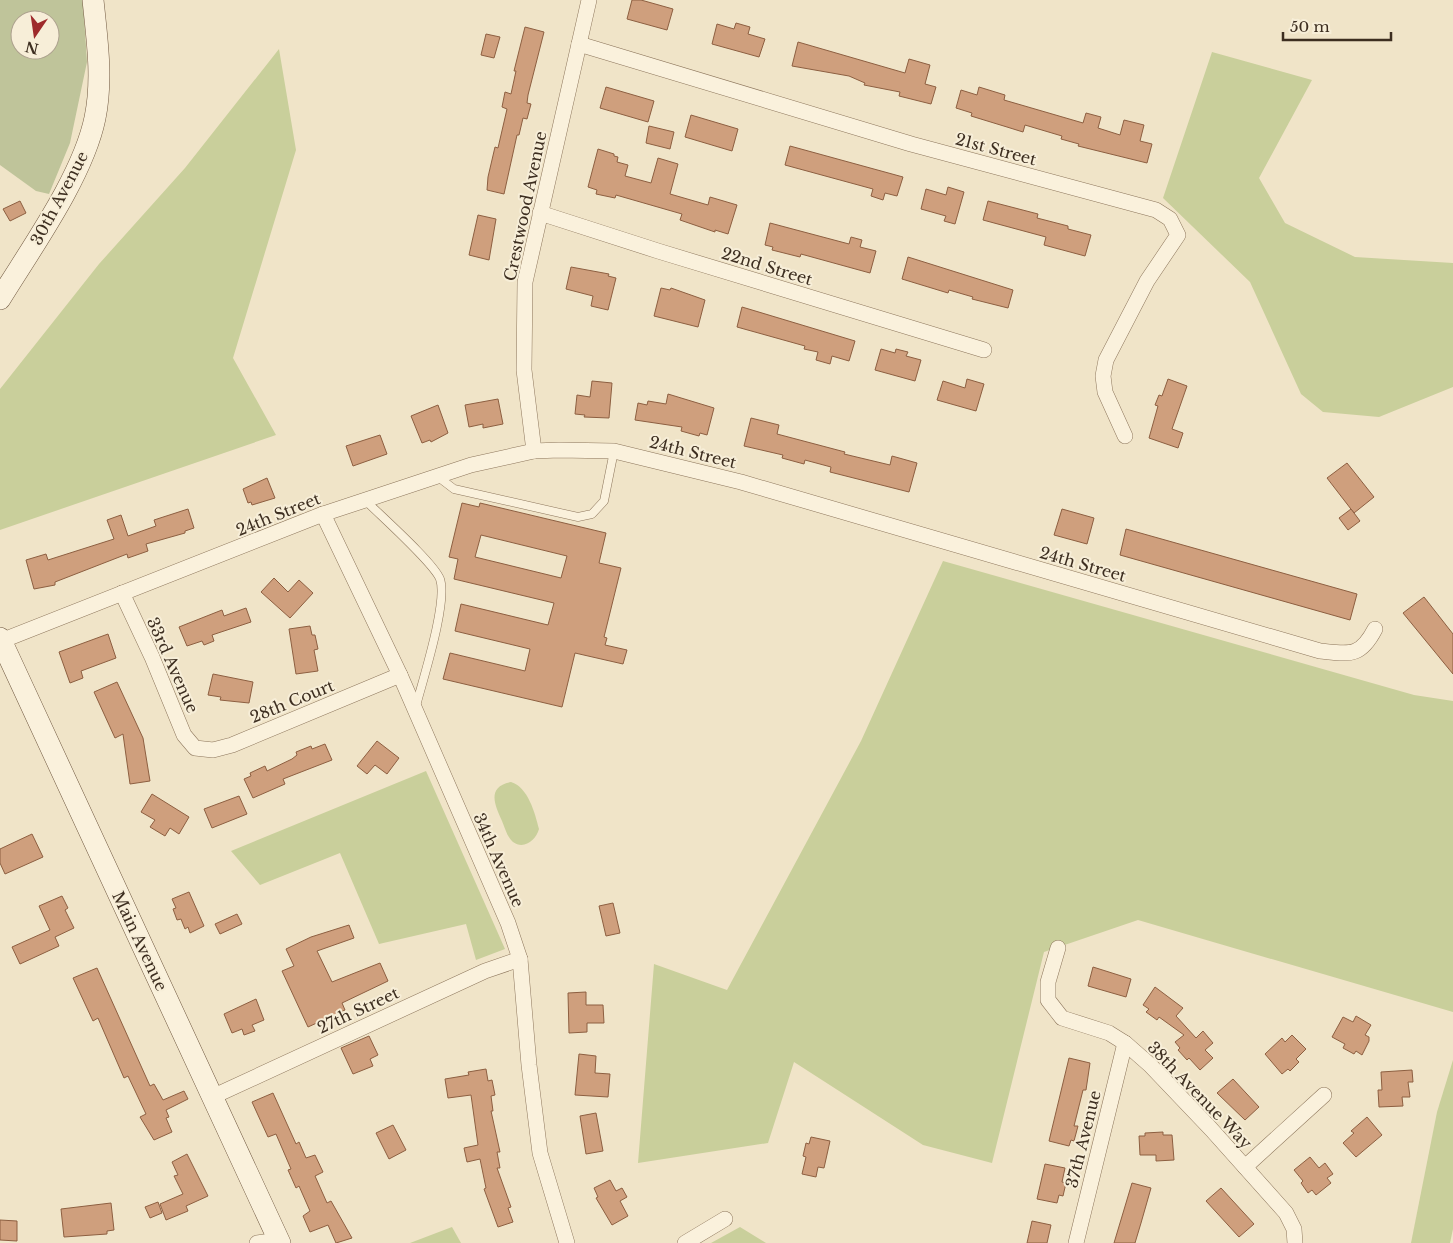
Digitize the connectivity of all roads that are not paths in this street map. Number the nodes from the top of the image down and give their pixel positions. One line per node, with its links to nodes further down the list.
1 (93, 0): 5 (main road, 30th Avenue)
2 (589, 0): 3 (street, Crestwood Avenue)
3 (579, 44): 4 (street, Crestwood Avenue); 7 (street, 21st Street)
4 (540, 213): 6 (street, 22nd Street); 8 (street, Crestwood Avenue)
5 (0, 299)
6 (984, 350)
7 (1125, 436)
8 (534, 451): 9 (street, 24th Street); 10 (street, 24th Street)
9 (614, 451): 10 (lane); 14 (street, 24th Street)
10 (437, 476): 11 (street, 24th Street)
11 (366, 501): 12 (street, 24th Street); 17 (lane)
12 (323, 514): 13 (street, 24th Street); 16 (street, 34th Avenue)
13 (122, 593): 15 (street, 24th Street); 18 (street, 33rd Avenue)
14 (1375, 629)
15 (1, 639): 23 (main road, Main Avenue)
16 (400, 676): 17 (street, 34th Avenue); 18 (street, 28th Court)
17 (415, 711): 20 (street, 34th Avenue)
18 (195, 748)
19 (1058, 948): 21 (street, 38th Avenue Way)
20 (520, 959): 23 (street, 27th Street); 28 (street, 34th Avenue)
21 (1125, 1043): 24 (street, 38th Avenue Way); 30 (street, 37th Avenue)
22 (1324, 1095): 24 (street)
23 (212, 1097): 26 (main road, Main Avenue)
24 (1245, 1167): 31 (street, 38th Avenue Way)
25 (725, 1219): 29 (street)
26 (280, 1242): 27 (street)
27 (257, 1243)
28 (567, 1243)
29 (685, 1243)
30 (1076, 1243)
31 (1295, 1243)

